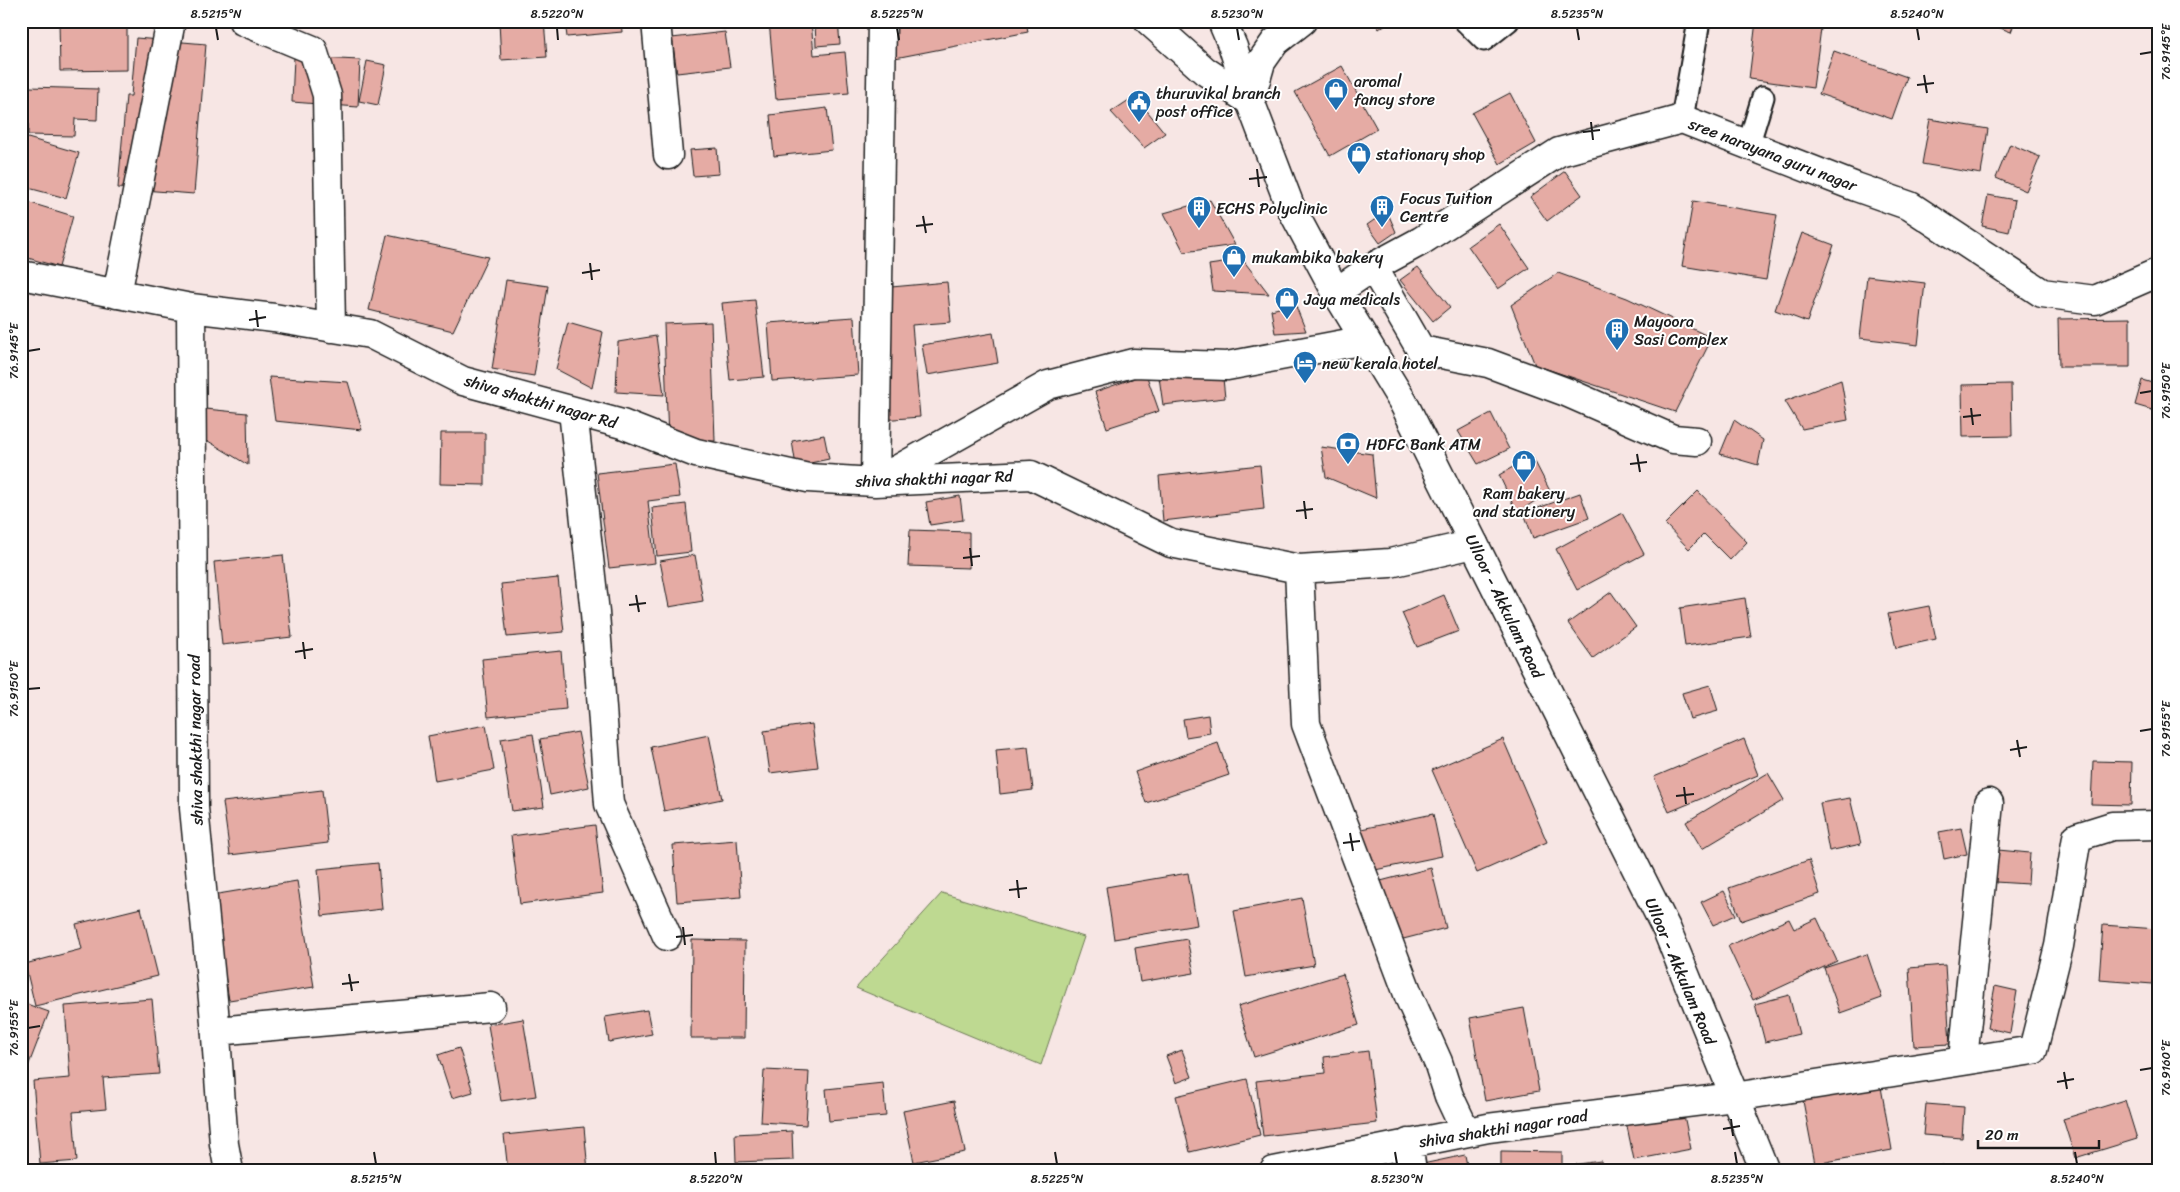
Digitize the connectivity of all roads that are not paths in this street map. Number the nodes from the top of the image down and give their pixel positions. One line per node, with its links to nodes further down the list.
1 (171, 21): 20 (street)
2 (243, 21): 22 (street)
3 (656, 21): 15 (street)
4 (882, 21): 26 (street)
5 (1149, 21): 12 (street)
6 (1222, 21): 12 (street, Ulloor - Akkulam Road)
7 (1302, 21): 12 (street)
8 (1465, 21): 9 (lane)
9 (1508, 21)
10 (1699, 21): 13 (lane)
11 (1763, 98): 14 (lane)
12 (1250, 101): 19 (street, Ulloor - Akkulam Road)
13 (1682, 119): 14 (street, sree narayana guru nagar); 16 (street, sree narayana guru nagar)
14 (1748, 146): 17 (street, sree narayana guru nagar)
15 (668, 155)
16 (1373, 267): 19 (street, sree narayana guru nagar); 25 (street)
17 (2159, 272)
18 (21, 275): 20 (street, shiva shakthi nagar Rd)
19 (1336, 292): 23 (street, Ulloor - Akkulam Road)
20 (117, 294): 21 (street, shiva shakthi nagar Rd)
21 (191, 308): 22 (street, shiva shakthi nagar Rd); 33 (street, shiva shakthi nagar road)
22 (331, 328): 24 (street, shiva shakthi nagar Rd)
23 (1365, 340): 26 (street); 27 (street, Ulloor - Akkulam Road)
24 (573, 411): 26 (street, shiva shakthi nagar Rd); 31 (street)
25 (1697, 441)
26 (875, 482): 28 (street, shiva shakthi nagar Rd)
27 (1474, 544): 28 (street, shiva shakthi nagar Rd); 35 (street, Ulloor - Akkulam Road)
28 (1300, 569): 36 (street)
29 (1989, 803): 34 (street)
30 (2159, 824): 34 (street, shiva shakthi nagar road)
31 (667, 936)
32 (491, 1007): 33 (street)
33 (216, 1032): 38 (street, shiva shakthi nagar road)
34 (1962, 1060): 35 (street, shiva shakthi nagar road)
35 (1734, 1097): 36 (street, shiva shakthi nagar road); 41 (street, Ulloor - Akkulam Road)
36 (1466, 1132): 37 (street, shiva shakthi nagar road)
37 (1408, 1143): 39 (street, shiva shakthi nagar road); 40 (street)
38 (229, 1171)
39 (1274, 1171)
40 (1412, 1171)
41 (1765, 1171)

